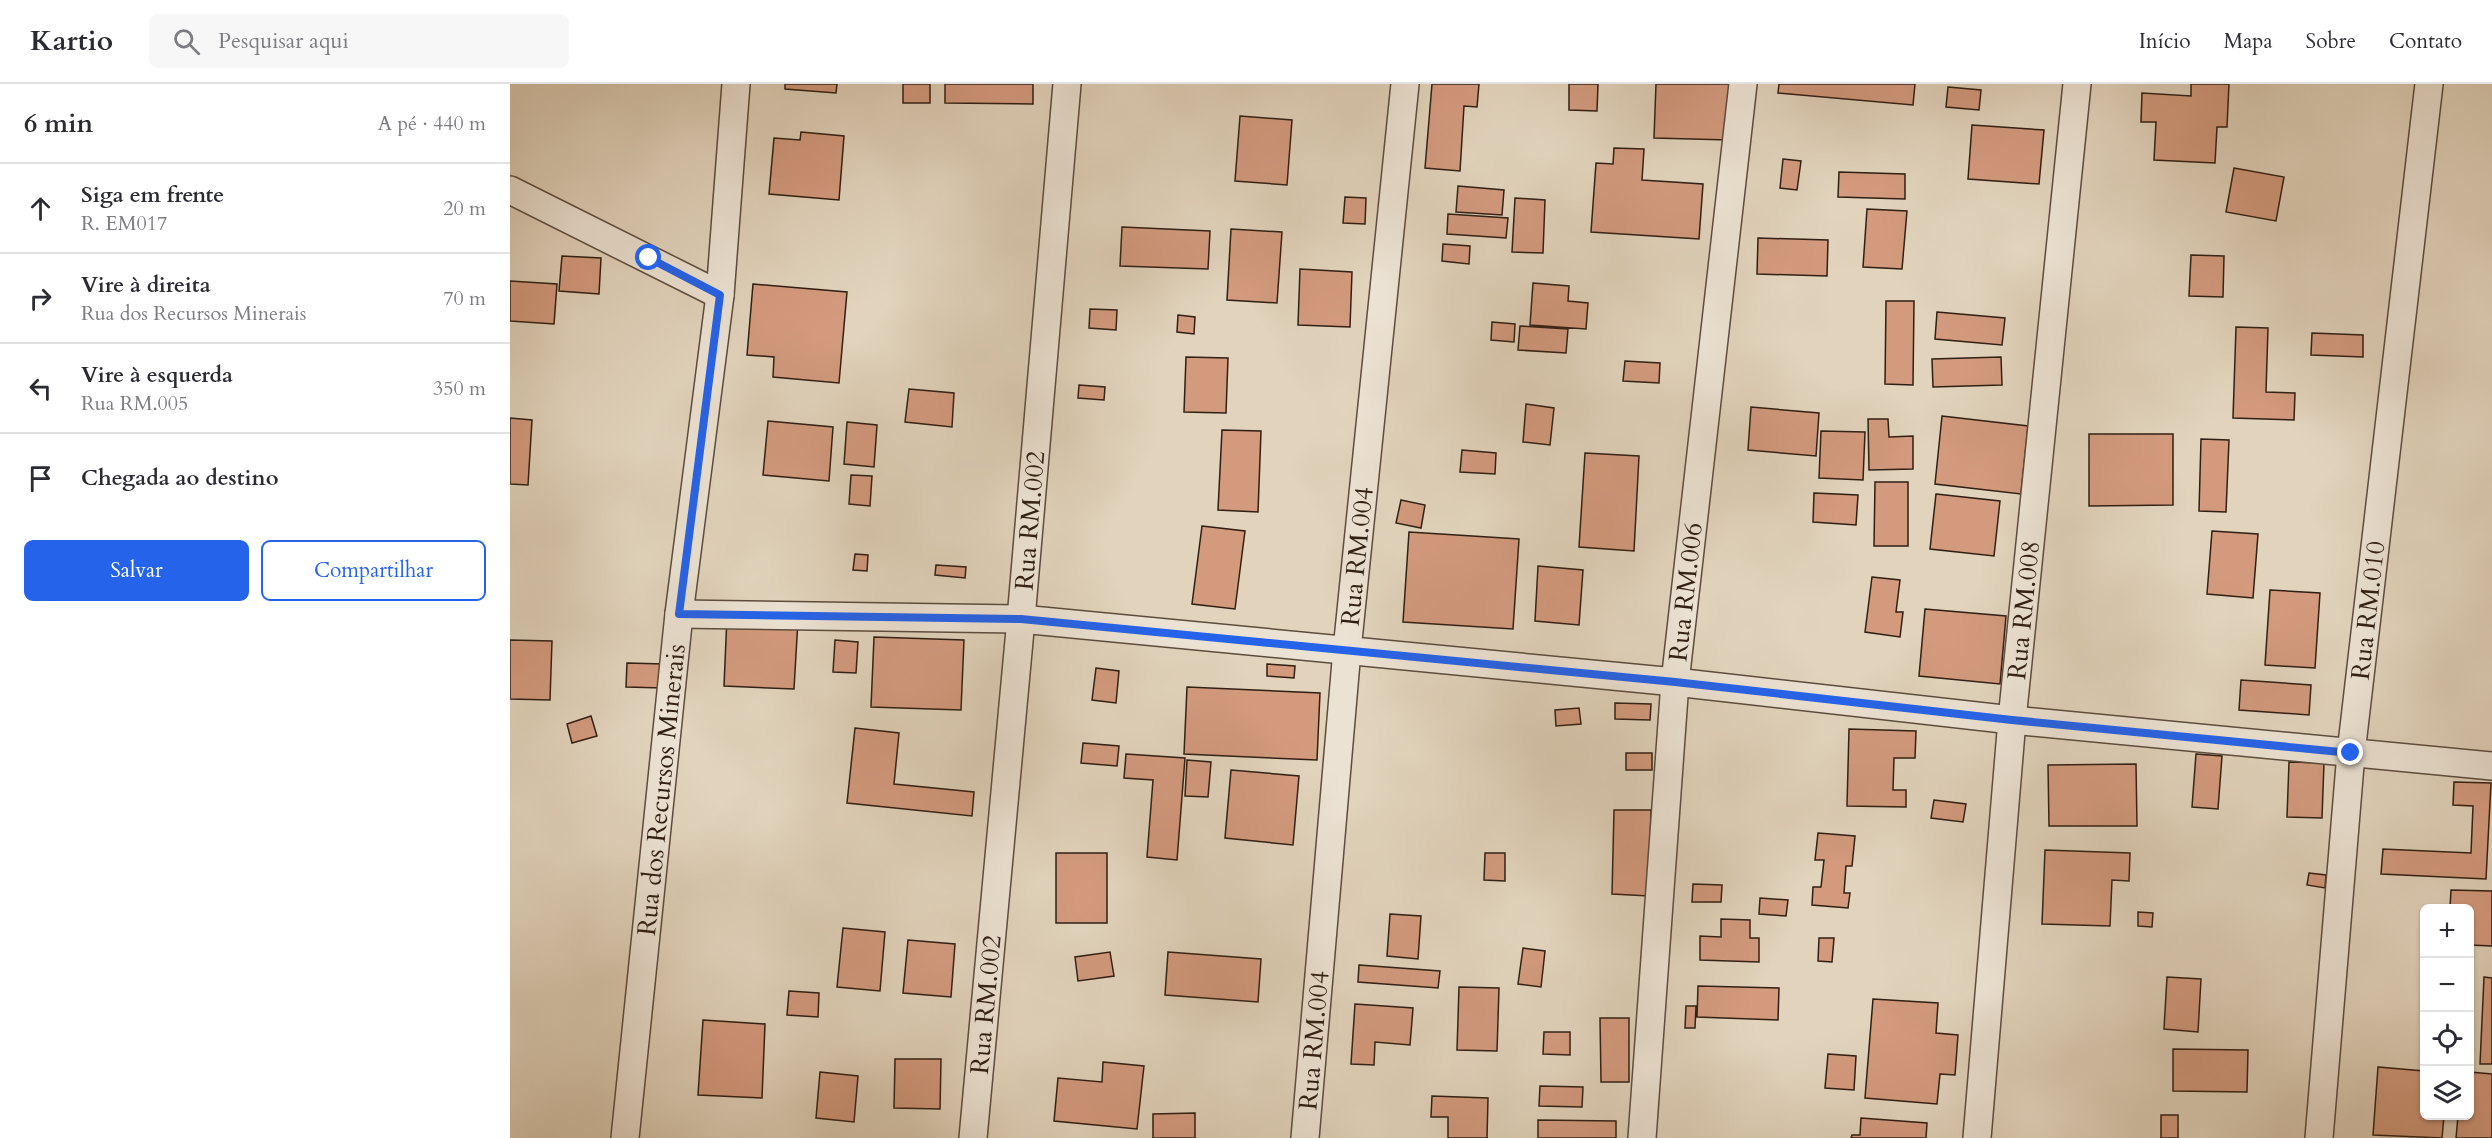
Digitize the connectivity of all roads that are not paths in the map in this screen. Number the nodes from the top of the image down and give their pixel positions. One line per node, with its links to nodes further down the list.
1 (736, 84): 8 (street, Rua dos Recursos Minerais)
2 (1067, 84): 10 (street, Rua RM.002)
3 (1405, 84): 11 (street, Rua RM.004)
4 (1743, 84): 12 (street, Rua RM.006)
5 (2077, 84): 13 (street, Rua RM.008)
6 (2429, 84): 14 (street, Rua RM.010)
7 (510, 190): 8 (street)
8 (720, 295): 9 (street, Rua dos Recursos Minerais)
9 (679, 614): 10 (street); 16 (street, Rua dos Recursos Minerais)
10 (1021, 619): 11 (street); 17 (street, Rua RM.002)
11 (1347, 651): 12 (street); 18 (street, Rua RM.004)
12 (1675, 682): 13 (street); 19 (street, Rua RM.006)
13 (2012, 720): 14 (street); 20 (street, Rua RM.008)
14 (2351, 753): 15 (street); 21 (street, Rua RM.010)
15 (2492, 766)
16 (625, 1138)
17 (973, 1138)
18 (1305, 1138)
19 (1642, 1138)
20 (1977, 1138)
21 (2319, 1138)

